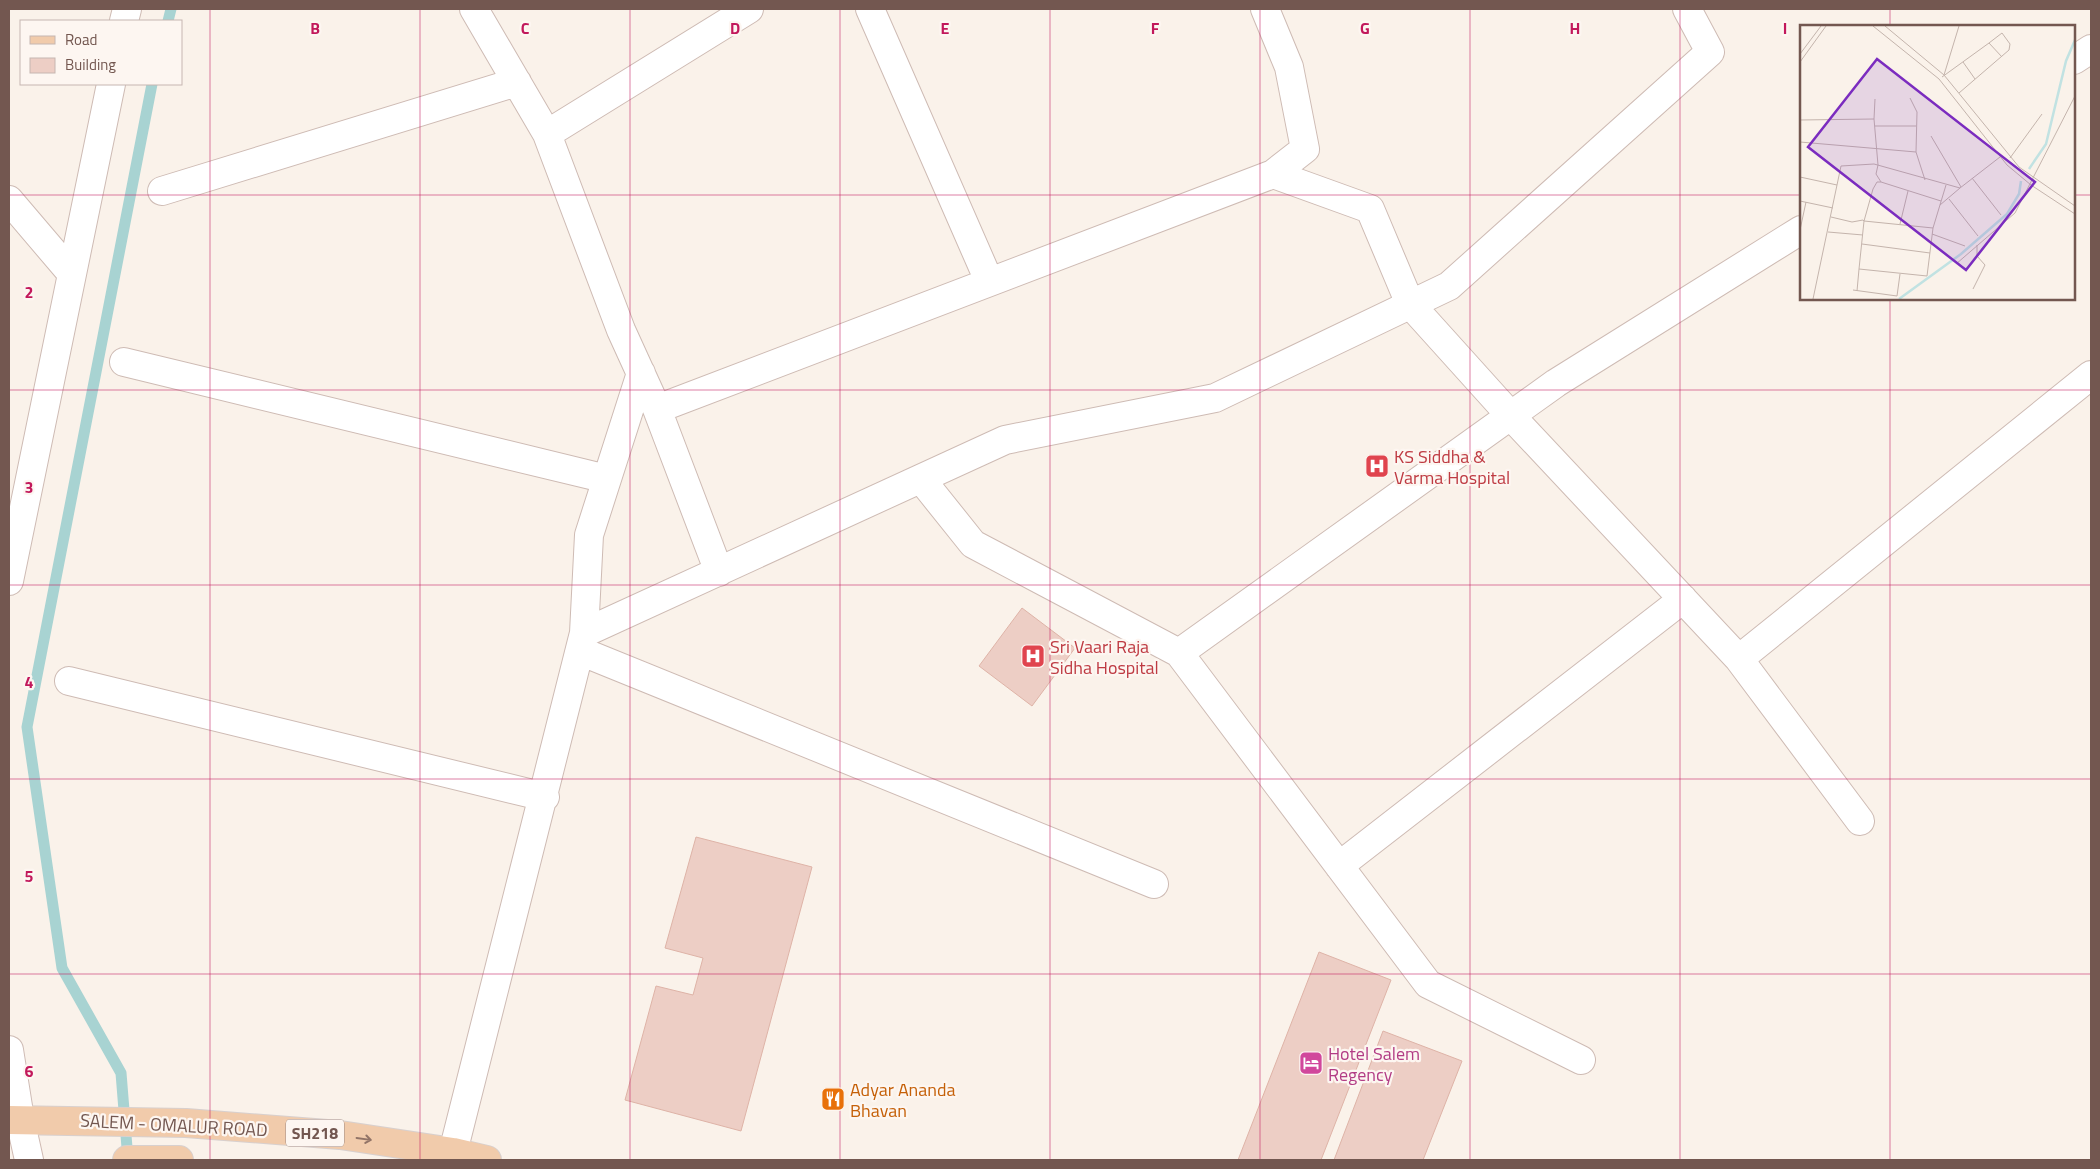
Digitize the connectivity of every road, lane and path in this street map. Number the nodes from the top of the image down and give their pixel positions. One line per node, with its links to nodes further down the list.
1 (474, 9): 8 (street)
2 (749, 9): 10 (street)
3 (870, 9): 16 (street)
4 (1266, 9): 11 (street)
5 (1687, 9): 17 (street)
6 (2091, 49): 7 (street)
7 (2075, 59)
8 (517, 82): 10 (street); 12 (street)
9 (111, 85): 15 (street)
10 (547, 134): 19 (street)
11 (1273, 174): 16 (street); 17 (street)
12 (162, 191)
13 (9, 200): 15 (street)
14 (1800, 231): 22 (street)
15 (72, 274): 26 (street)
16 (989, 281): 21 (street)
17 (1410, 304): 22 (street); 24 (street)
18 (124, 362): 23 (street)
19 (641, 373): 21 (street); 23 (street)
20 (2091, 375): 30 (street)
21 (657, 408): 25 (street)
22 (1511, 416): 27 (street); 29 (street)
23 (607, 479): 28 (street)
24 (921, 479): 25 (street); 29 (street)
25 (719, 572): 28 (street)
26 (9, 581)
27 (1683, 599): 30 (street); 34 (street)
28 (582, 642): 32 (street); 35 (street)
29 (1179, 654): 34 (street)
30 (1739, 659): 33 (street)
31 (70, 681): 32 (street)
32 (545, 797): 39 (street)
33 (1860, 821)
34 (1339, 866): 37 (street)
35 (1154, 884)
36 (9, 1050): 38 (street)
37 (1581, 1060)
38 (14, 1119): 39 (main road, SALEM - OMALUR ROAD / SH218, one-way to 39); 40 (street)
39 (454, 1152): 43 (main road, SALEM - OMALUR ROAD / SH218)
40 (29, 1160)
41 (127, 1160): 42 (main road)
42 (179, 1160)
43 (487, 1160)

